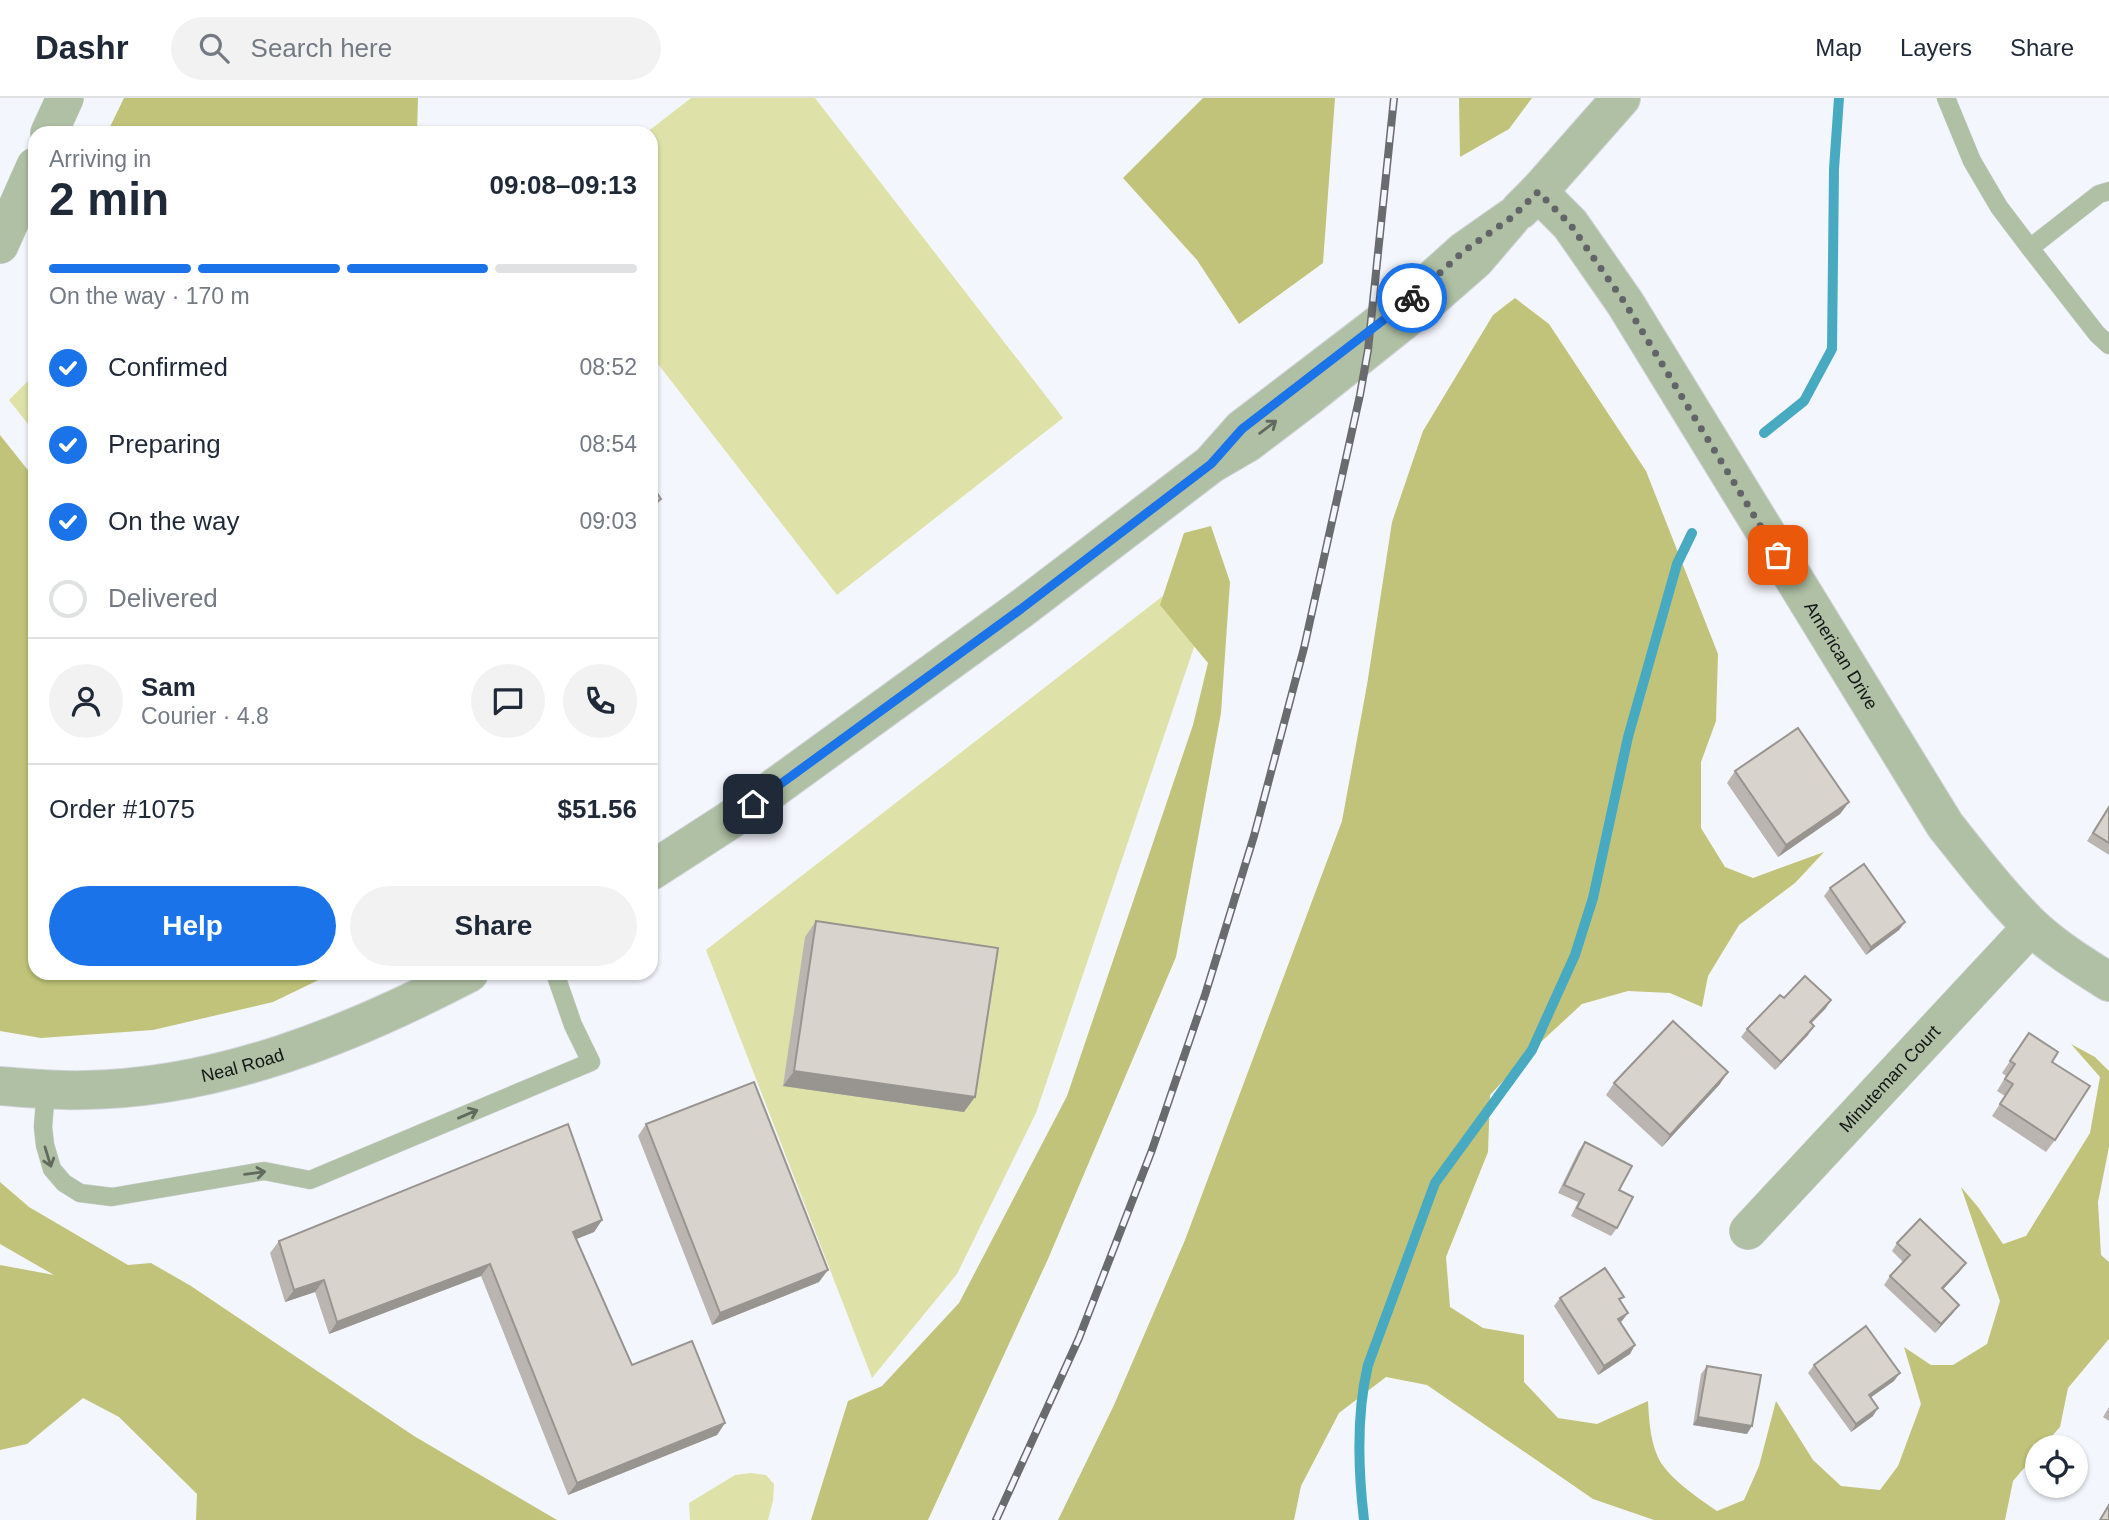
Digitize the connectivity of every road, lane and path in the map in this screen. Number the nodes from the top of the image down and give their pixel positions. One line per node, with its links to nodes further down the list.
1 (65, 98): 4 (street)
2 (1620, 98): 7 (street)
3 (1946, 98): 9 (lane)
4 (52, 126)
5 (28, 182): 8 (street)
6 (2109, 191): 9 (lane)
7 (1538, 192): 11 (street); 12 (street, American Drive)
8 (0, 245)
9 (2030, 248): 10 (lane)
10 (2109, 345)
11 (658, 866)
12 (2032, 926): 15 (street, American Drive); 18 (street, Minuteman Court)
13 (454, 980): 17 (street, Neal Road)
14 (557, 980): 17 (lane, one-way to 14)
15 (2109, 982)
16 (0, 1086): 17 (street, Neal Road)
17 (46, 1090)
18 (1748, 1231)

